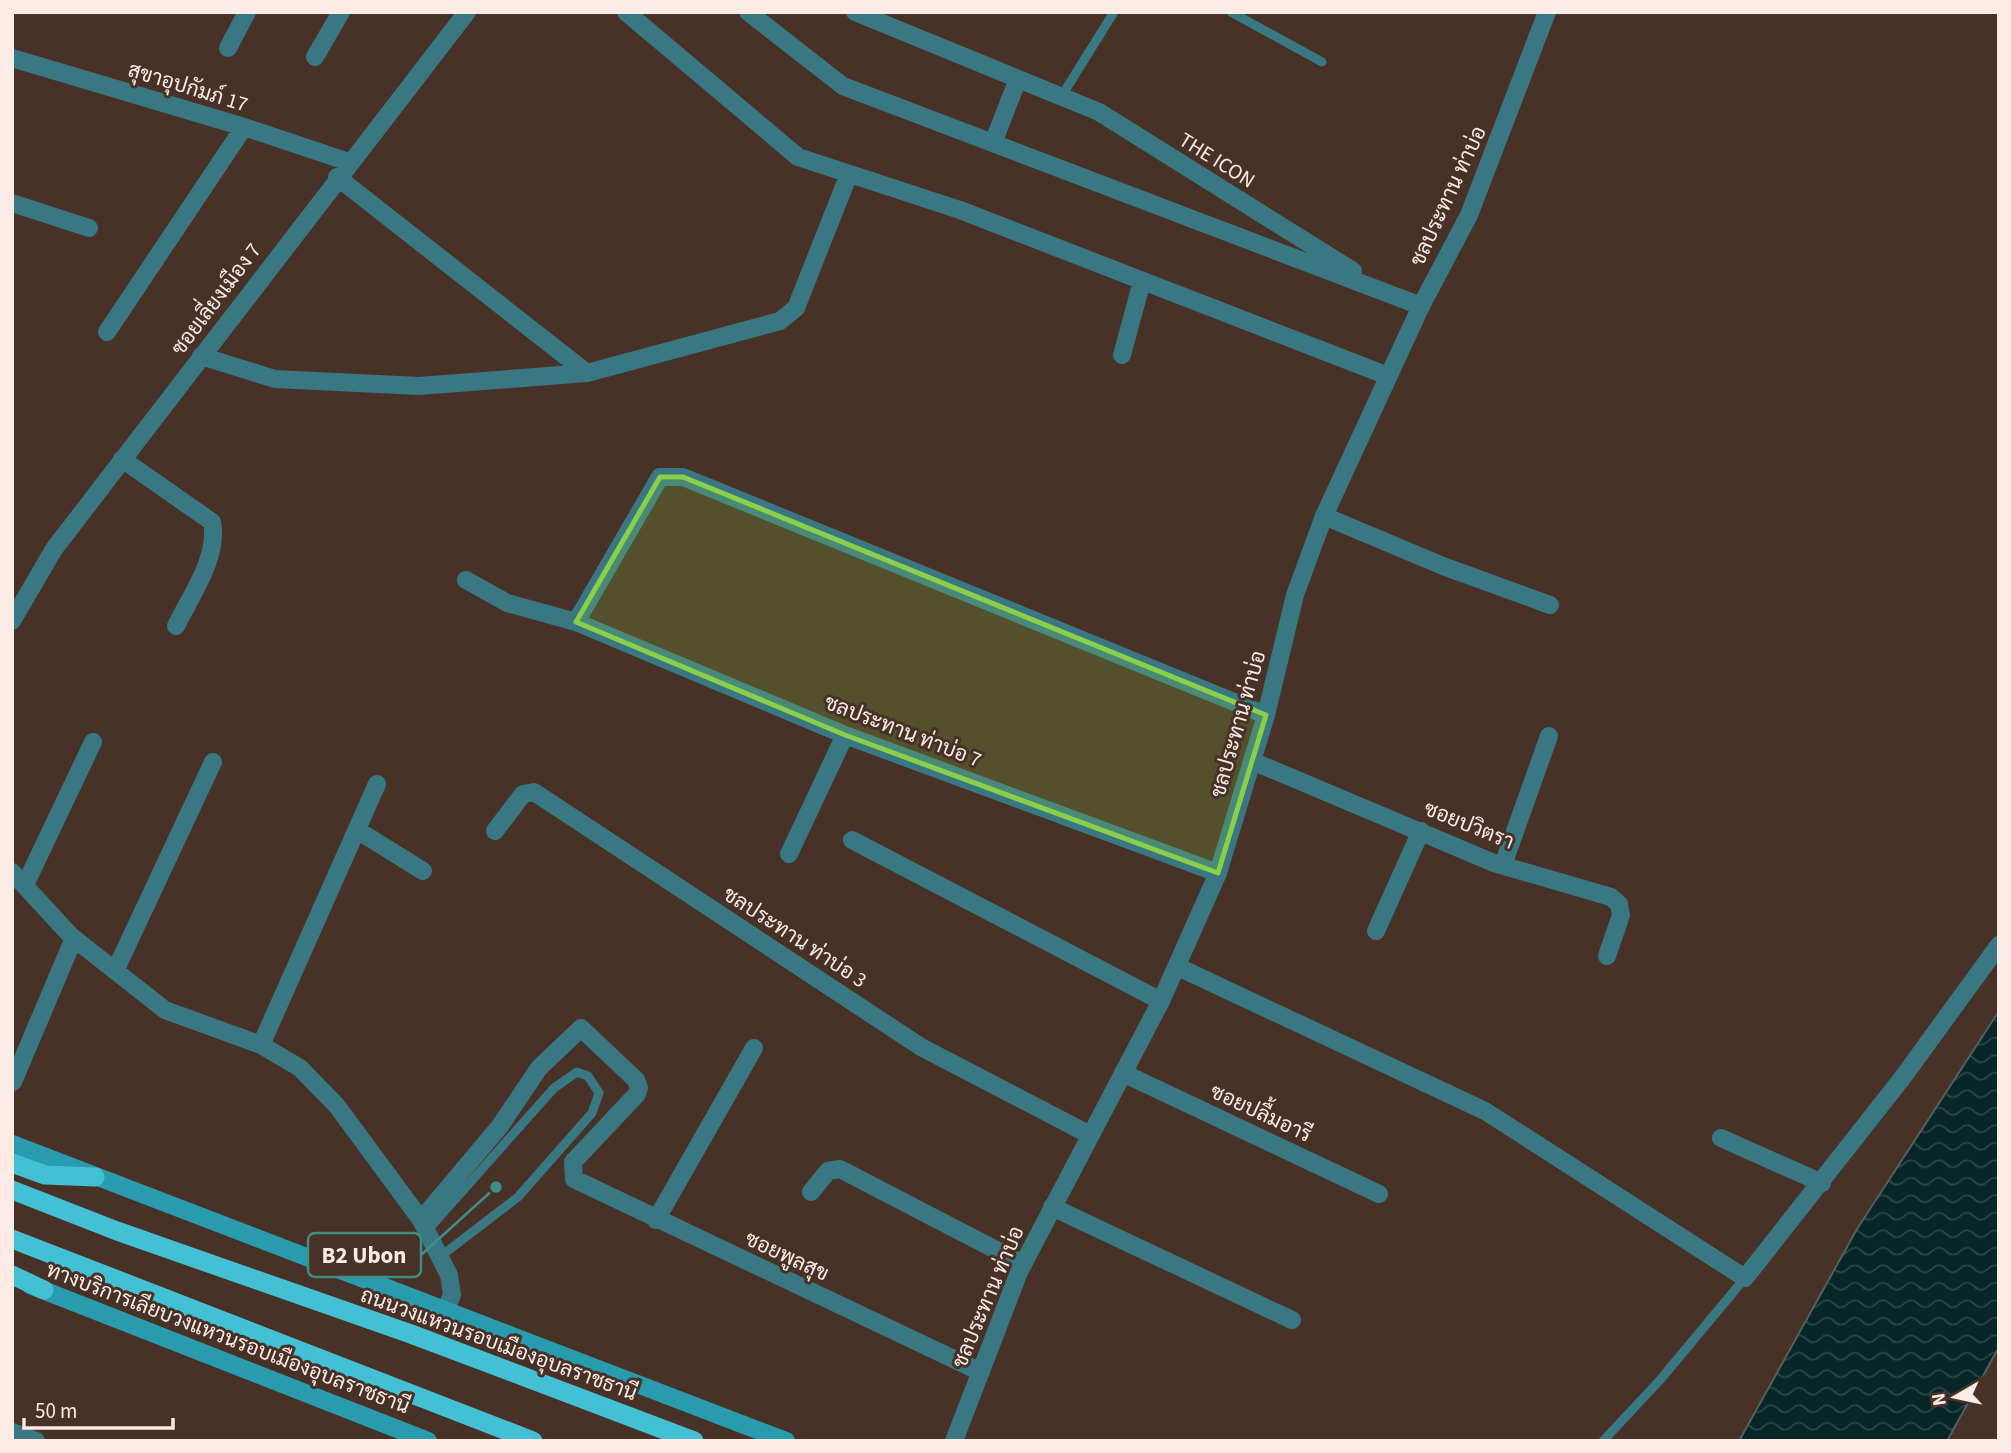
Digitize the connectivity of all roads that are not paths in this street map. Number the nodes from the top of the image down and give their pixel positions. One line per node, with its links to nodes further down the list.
1 (247, 12): 10 (street)
2 (341, 12): 11 (street)
3 (467, 12): 18 (street, ซอยเลี่ยงเมือง 7)
4 (626, 12): 19 (street)
5 (748, 12): 17 (street, THE ICON)
6 (855, 12): 14 (street, THE ICON)
7 (1114, 12): 15 (lane)
8 (1231, 12): 13 (lane)
9 (1547, 12): 25 (street, ชลประทาน ท่าบ่อ)
10 (228, 48)
11 (315, 57)
12 (12, 58): 16 (street, สุขาอุปกัมภ์ 17)
13 (1321, 62)
14 (1018, 79): 15 (street, THE ICON); 17 (street)
15 (1061, 97): 24 (street, THE ICON)
16 (244, 127): 18 (street, สุขาอุปกัมภ์ 17); 26 (street)
17 (993, 143): 24 (street, THE ICON)
18 (349, 162): 20 (street, ซอยเลี่ยงเมือง 7)
19 (849, 174): 23 (street); 29 (street)
20 (337, 177): 28 (street, ซอยเลี่ยงเมือง 7); 29 (street)
21 (12, 203): 22 (street)
22 (89, 228)
23 (1142, 281): 27 (street); 30 (street)
24 (1385, 292): 25 (street, THE ICON)
25 (1421, 306): 30 (street, ชลประทาน ท่าบ่อ)
26 (107, 332)
27 (1122, 355)
28 (201, 356): 29 (street); 31 (street, ซอยเลี่ยงเมือง 7)
29 (587, 373)
30 (1388, 376): 32 (street, ชลประทาน ท่าบ่อ)
31 (122, 459): 35 (street, ซอยเลี่ยงเมือง 7); 37 (street)
32 (1325, 516): 34 (street); 38 (street, ชลประทาน ท่าบ่อ)
33 (466, 580): 36 (street, ชลประทาน ท่าบ่อ 7)
34 (1550, 605)
35 (12, 621)
36 (576, 622): 38 (street); 39 (street, ชลประทาน ท่าบ่อ 7)
37 (177, 626)
38 (1266, 715): 42 (street, ชลประทาน ท่าบ่อ)
39 (845, 734): 49 (street); 52 (street, ชลประทาน ท่าบ่อ 7)
40 (1549, 736): 50 (street)
41 (93, 742): 53 (street)
42 (1252, 761): 47 (street, ซอยปวิตรา); 52 (street, ชลประทาน ท่าบ่อ)
43 (213, 762): 59 (street)
44 (377, 784): 45 (street)
45 (357, 830): 51 (street); 61 (street)
46 (495, 831): 65 (street, ชลประทาน ท่าบ่อ 3)
47 (1421, 831): 50 (street, ซอยปวิตรา); 54 (street)
48 (852, 840): 60 (street)
49 (789, 854)
50 (1503, 865): 57 (street, ซอยปวิตรา)
51 (423, 871)
52 (1218, 873): 58 (street, ชลประทาน ท่าบ่อ)
53 (18, 878): 55 (street)
54 (1376, 931)
55 (74, 938): 59 (street); 64 (street)
56 (1999, 945): 70 (street)
57 (1606, 956)
58 (1178, 967): 60 (street, ชลประทาน ท่าบ่อ); 81 (street)
59 (116, 970): 61 (street)
60 (1161, 1001): 63 (street, ชลประทาน ท่าบ่อ)
61 (261, 1045): 76 (street)
62 (754, 1048): 75 (street)
63 (1123, 1073): 65 (street, ชลประทาน ท่าบ่อ); 73 (street, ซอยปลื้มอารี)
64 (13, 1082)
65 (1090, 1135): 74 (street, ชลประทาน ท่าบ่อ)
66 (1721, 1138): 70 (street)
67 (12, 1144): 69 (main road)
68 (12, 1163): 69 (highway)
69 (95, 1177): 83 (main road)
70 (1822, 1183): 81 (street)
71 (12, 1190): 90 (highway, ถนนวงแหวนรอบเมืองอุบลราชธานี)
72 (811, 1192): 79 (street)
73 (1379, 1194)
74 (1052, 1207): 79 (street, ชลประทาน ท่าบ่อ); 84 (street)
75 (656, 1220): 76 (street, ซอยพูลสุข); 85 (street, ซอยพูลสุข)
76 (424, 1225): 78 (street); 78 (lane)
77 (12, 1240): 89 (highway)
78 (441, 1256): 83 (street)
79 (1023, 1264): 85 (street, ชลประทาน ท่าบ่อ)
80 (12, 1277): 82 (highway)
81 (1745, 1278): 93 (lane)
82 (44, 1290): 88 (main road, ทางบริการเลียบวงแหวนรอบเมืองอุบลราชธานี)
83 (445, 1311): 91 (main road)
84 (1292, 1320)
85 (981, 1372): 92 (street, ชลประทาน ท่าบ่อ)
86 (12, 1432): 87 (street)
87 (36, 1441)
88 (428, 1441)
89 (533, 1441)
90 (694, 1441)
91 (786, 1441)
92 (954, 1441)
93 (1603, 1441)

